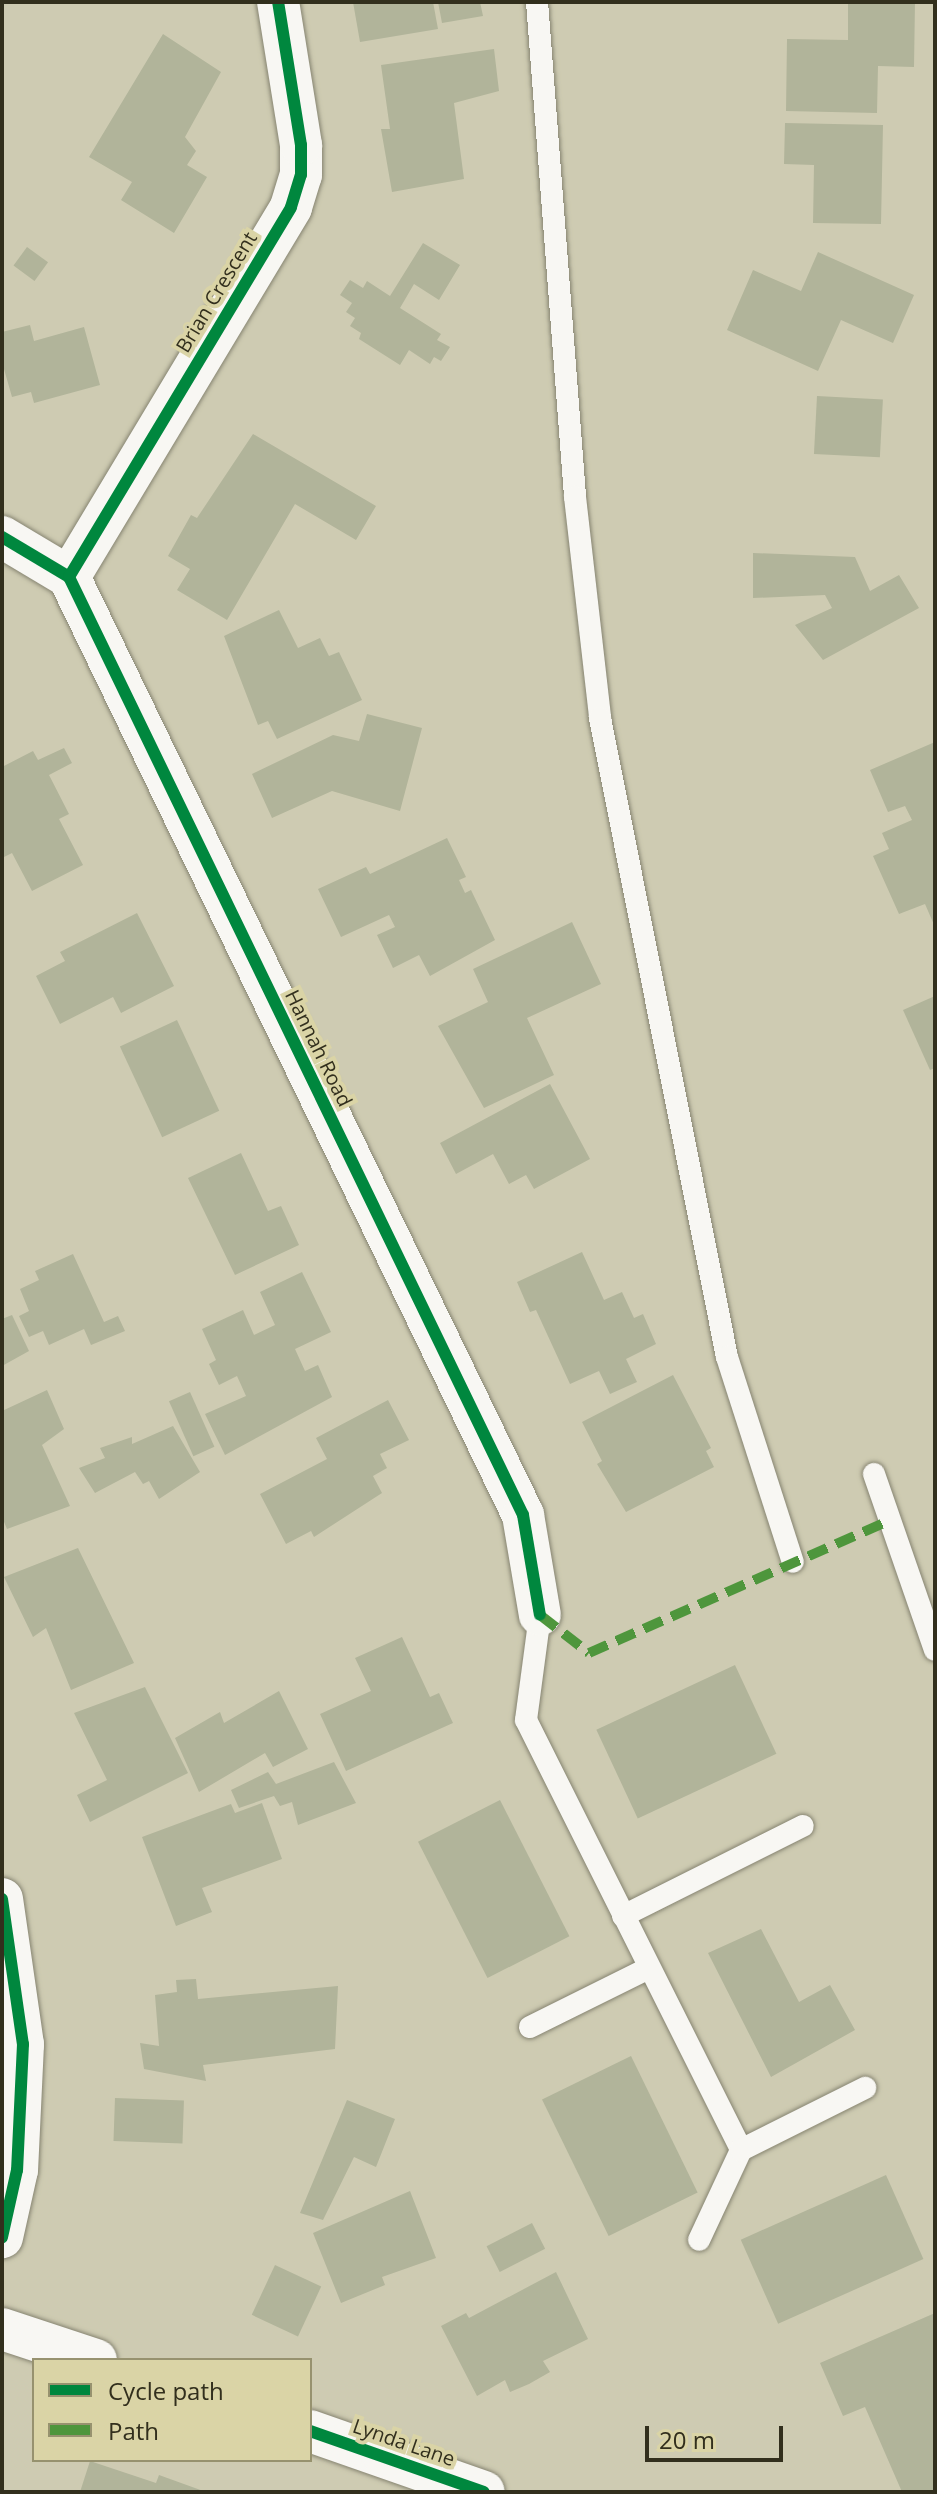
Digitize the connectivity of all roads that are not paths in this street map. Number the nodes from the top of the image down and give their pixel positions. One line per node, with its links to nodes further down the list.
1 (278, 2): 4 (street, Brian Crescent)
2 (537, 2): 6 (lane)
3 (2, 537): 4 (street)
4 (69, 577): 7 (street, Hannah Road)
5 (874, 1474): 8 (lane)
6 (793, 1562)
7 (540, 1615): 11 (lane)
8 (935, 1650)
9 (803, 1826): 11 (lane)
10 (2, 1899): 16 (street)
11 (623, 1916): 12 (lane)
12 (649, 1968): 13 (lane); 15 (lane)
13 (530, 2027)
14 (865, 2088): 15 (lane)
15 (741, 2150): 17 (lane)
16 (2, 2237)
17 (699, 2240)
18 (2, 2329): 19 (street)
19 (90, 2358)
20 (312, 2432): 21 (street, Lynda Lane)
21 (484, 2492)

